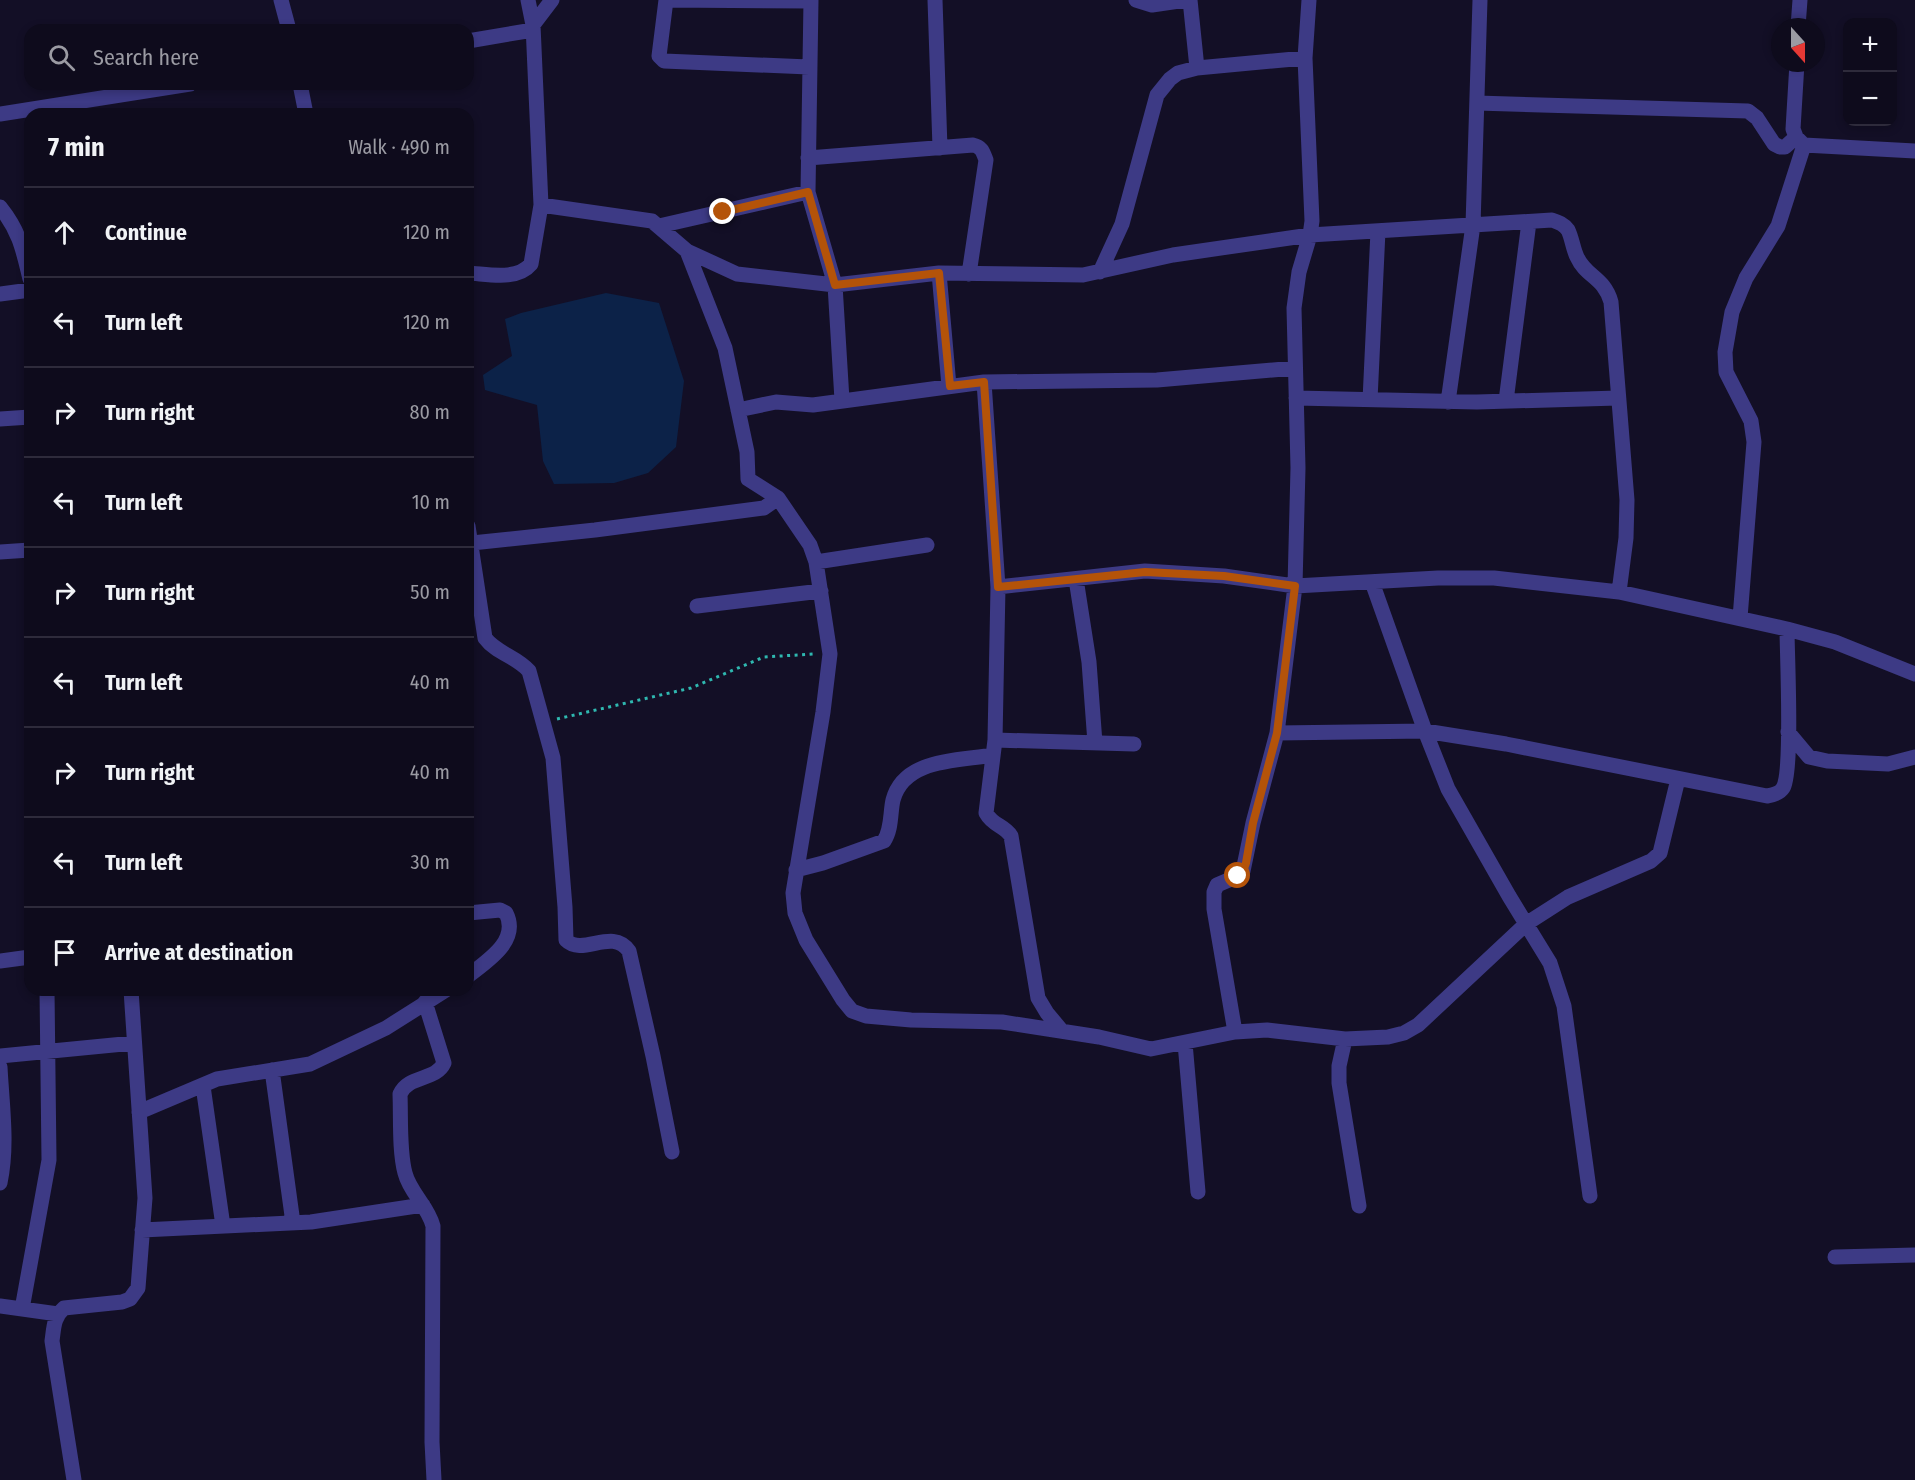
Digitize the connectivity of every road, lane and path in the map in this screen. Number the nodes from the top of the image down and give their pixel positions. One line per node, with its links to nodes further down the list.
1 (281, 0): 12 (street)
2 (528, 0): 13 (street)
3 (552, 0): 13 (street)
4 (811, 0): 16 (street); 16 (street)
5 (935, 0): 27 (street)
6 (1136, 0): 7 (street)
7 (1188, 0): 17 (street)
8 (1309, 0): 15 (street)
9 (1480, 0): 21 (street)
10 (1800, 0): 11 (street)
11 (1799, 18)
12 (287, 24)
13 (533, 28): 14 (street); 31 (street)
14 (474, 40)
15 (1305, 58): 17 (street); 37 (street)
16 (809, 67): 29 (street)
17 (1197, 68): 40 (street)
18 (1796, 72): 26 (street)
19 (152, 90): 22 (street)
20 (301, 90): 23 (street)
21 (1477, 103): 26 (street); 34 (street)
22 (38, 108)
23 (305, 108)
24 (24, 110): 25 (street)
25 (0, 114)
26 (1800, 141): 28 (street); 73 (street)
27 (940, 148): 29 (street); 43 (street)
28 (1915, 151)
29 (808, 158): 30 (street)
30 (808, 192): 35 (street); 44 (street)
31 (541, 205): 35 (street); 41 (street)
32 (0, 207): 38 (street)
33 (1529, 222): 34 (street); 51 (street); 54 (street)
34 (1473, 225): 36 (street); 55 (street)
35 (659, 226): 39 (street)
36 (1378, 231): 37 (street); 53 (street)
37 (1311, 235): 40 (street); 47 (street)
38 (24, 239)
39 (687, 251): 44 (street); 56 (street)
40 (1100, 272): 43 (street)
41 (474, 273)
42 (939, 273): 43 (street); 44 (street); 49 (street)
43 (969, 274)
44 (835, 285): 52 (street)
45 (24, 291): 46 (street)
46 (0, 294)
47 (1295, 368): 48 (street); 50 (street)
48 (984, 382): 49 (street); 69 (street)
49 (950, 386): 52 (street)
50 (1296, 398): 53 (street); 68 (street)
51 (1618, 398): 54 (street); 71 (street)
52 (842, 400): 56 (street)
53 (1370, 400): 55 (street)
54 (1506, 401): 55 (street)
55 (1448, 402)
56 (738, 410): 59 (street)
57 (24, 417): 58 (street)
58 (0, 419)
59 (778, 498): 60 (street); 65 (street)
60 (474, 543)
61 (927, 545): 65 (street)
62 (24, 550): 63 (street)
63 (0, 552)
64 (474, 558): 77 (street)
65 (816, 562): 70 (street)
66 (1076, 579): 68 (street); 69 (street); 81 (street)
67 (1372, 582): 68 (street); 71 (street); 78 (street)
68 (1295, 586): 80 (street)
69 (998, 587): 83 (street)
70 (821, 591): 72 (street); 75 (street)
71 (1619, 592): 73 (street)
72 (697, 606)
73 (1740, 618): 74 (street)
74 (1787, 629): 76 (street); 79 (street)
75 (830, 654): 77 (path); 86 (street)
76 (1915, 674)
77 (542, 723): 107 (street)
78 (1425, 731): 80 (street); 85 (street); 88 (street)
79 (1788, 732): 84 (street); 85 (street)
80 (1277, 733): 97 (street)
81 (1095, 743): 82 (street); 83 (street)
82 (1134, 744)
83 (994, 747): 86 (street); 96 (street)
84 (1915, 757)
85 (1678, 779): 88 (street)
86 (796, 870): 96 (street)
87 (474, 912): 91 (street)
88 (1526, 924): 98 (street); 110 (street)
89 (24, 958): 90 (street)
90 (0, 961)
91 (474, 971)
92 (47, 996): 101 (street)
93 (131, 996): 99 (street)
94 (436, 996): 95 (street)
95 (425, 1002): 104 (street); 111 (street)
96 (1062, 1031): 100 (street)
97 (1235, 1032): 98 (street); 100 (street)
98 (1345, 1039): 112 (street)
99 (134, 1042): 101 (street); 106 (street)
100 (1185, 1043): 109 (street)
101 (49, 1051): 102 (street); 119 (street)
102 (0, 1056)
103 (0, 1066): 108 (street)
104 (272, 1070): 105 (street); 113 (street)
105 (202, 1086): 106 (street); 114 (street)
106 (138, 1112): 115 (street)
107 (672, 1152)
108 (0, 1184)
109 (1198, 1192)
110 (1590, 1196)
111 (423, 1205): 113 (street); 122 (street)
112 (1359, 1206)
113 (293, 1223): 114 (street)
114 (223, 1226): 115 (street)
115 (142, 1230): 120 (street)
116 (1915, 1255): 117 (street)
117 (1835, 1257)
118 (0, 1306): 119 (street)
119 (22, 1309): 120 (street)
120 (58, 1314): 121 (street)
121 (74, 1480)
122 (434, 1480)

